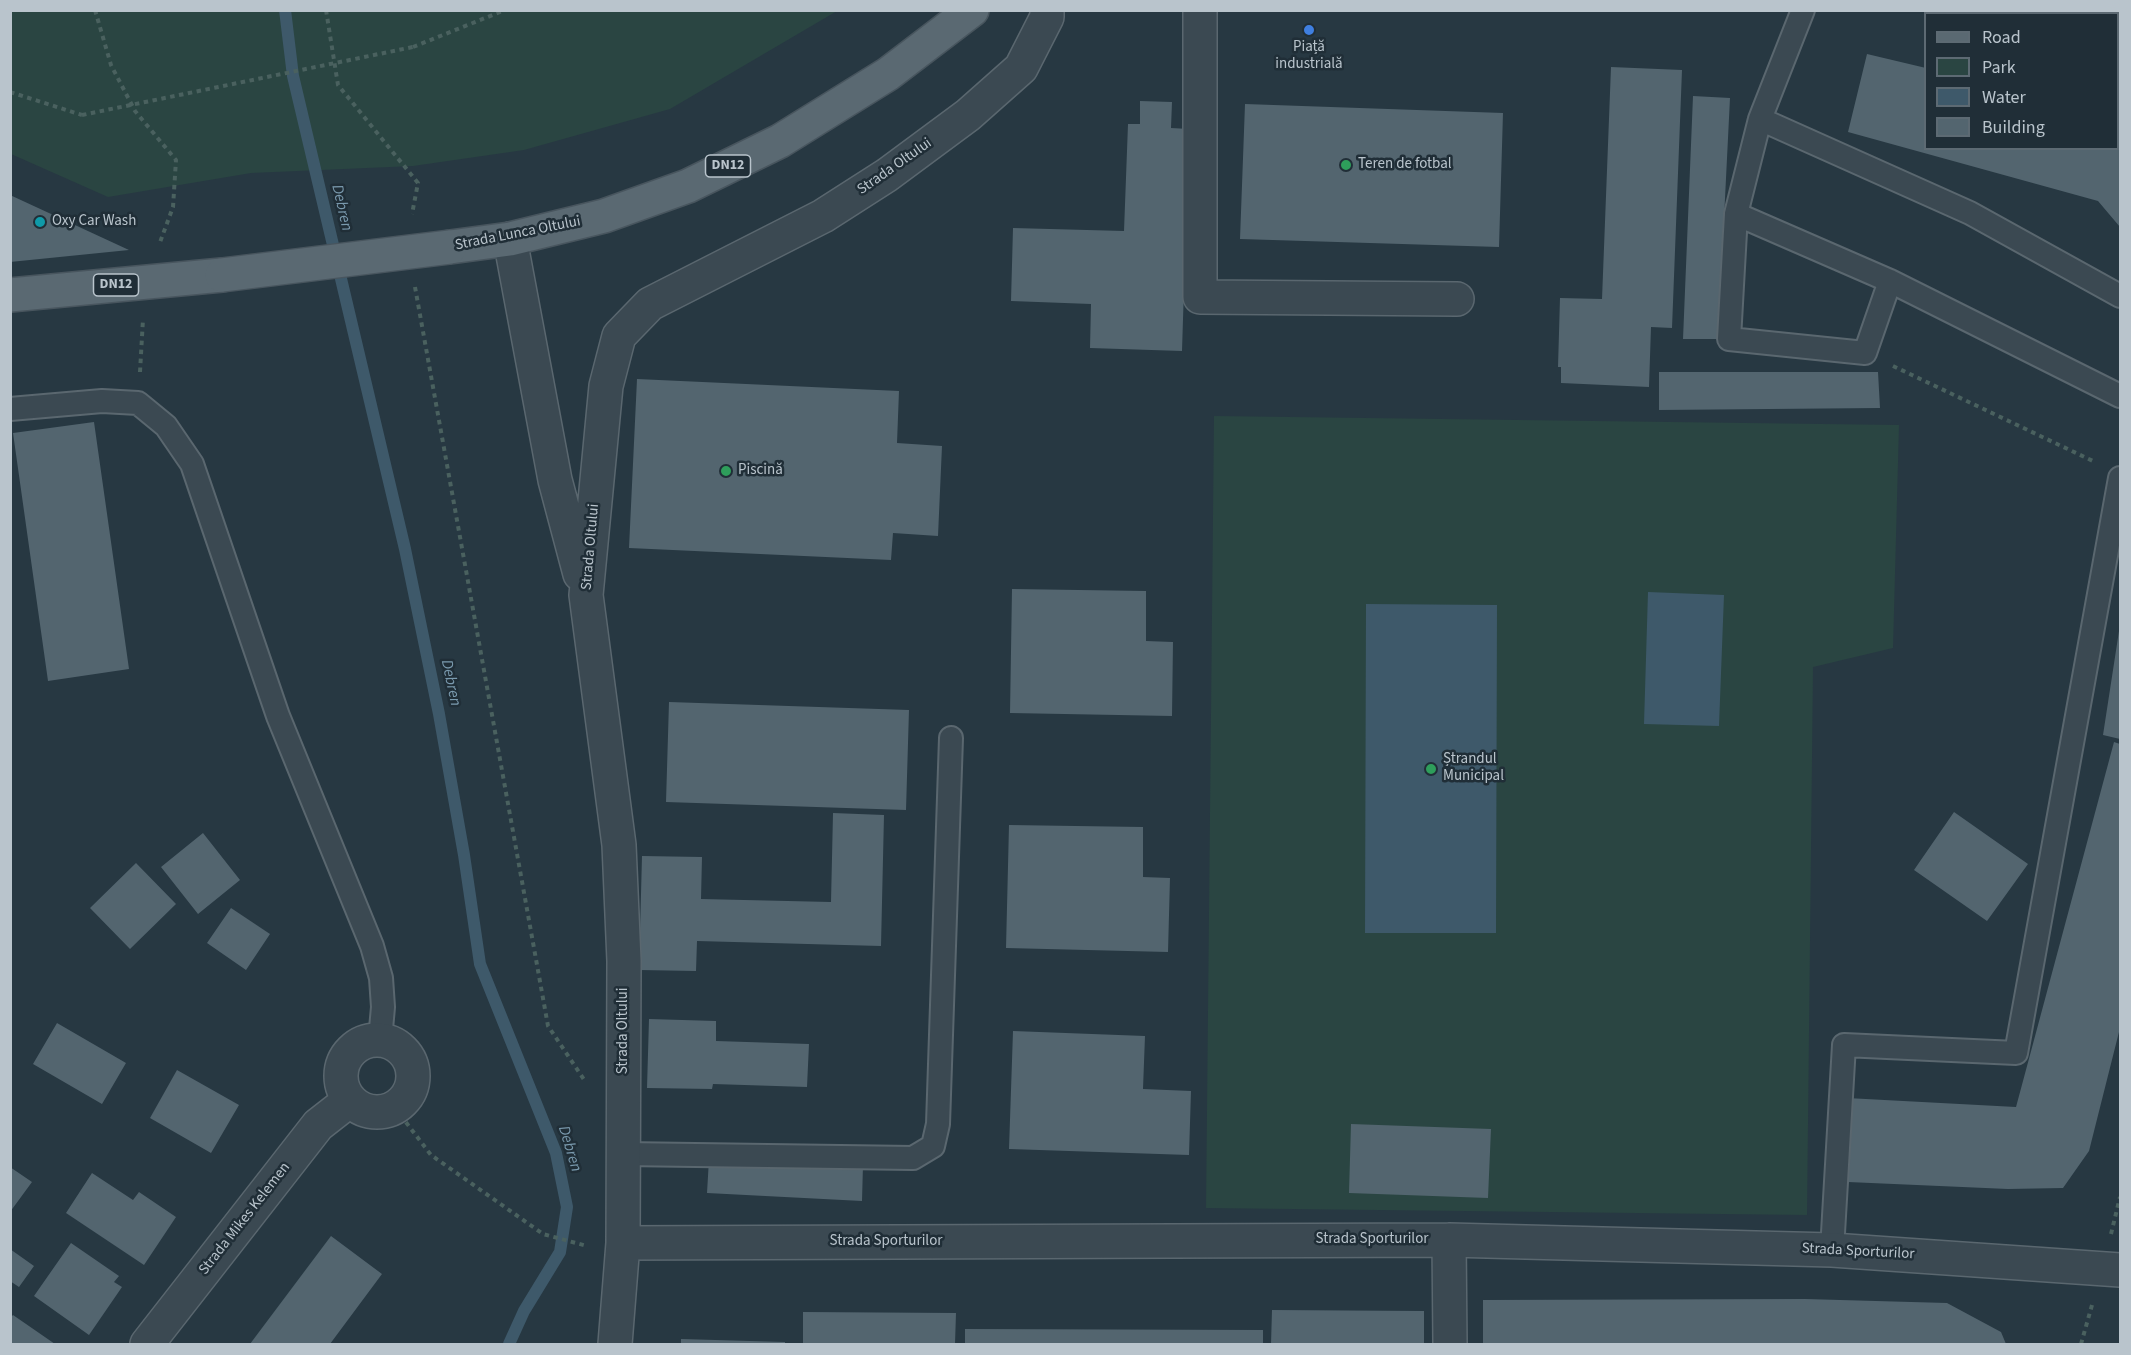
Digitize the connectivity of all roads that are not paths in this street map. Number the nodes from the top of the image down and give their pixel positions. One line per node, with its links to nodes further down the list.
1 (972, 10): 7 (main road, Strada Lunca Oltului / DN12)
2 (1047, 10): 15 (street, Strada Oltului)
3 (1200, 10): 11 (street)
4 (1803, 10): 5 (lane)
5 (1760, 119): 6 (lane); 10 (lane)
6 (1736, 214): 8 (lane); 8 (lane)
7 (510, 239): 9 (main road, Strada Lunca Oltului / DN12, bridge); 15 (street)
8 (1890, 281): 12 (lane)
9 (10, 296)
10 (2121, 296)
11 (1457, 299)
12 (2121, 396)
13 (10, 409): 17 (lane)
14 (2121, 478): 22 (lane)
15 (586, 595): 19 (street, Strada Oltului)
16 (951, 738): 19 (lane)
17 (380, 1040): 18 (street); 18 (street)
18 (350, 1100): 24 (street, Strada Mikes Kelemen)
19 (623, 1154): 21 (street, Strada Oltului)
20 (1449, 1240): 21 (street, Strada Sporturilor); 22 (street, Strada Sporturilor); 26 (street)
21 (622, 1243): 25 (street, Strada Oltului)
22 (1832, 1250): 23 (street, Strada Sporturilor)
23 (2121, 1270)
24 (147, 1344)
25 (615, 1344)
26 (1450, 1344)

